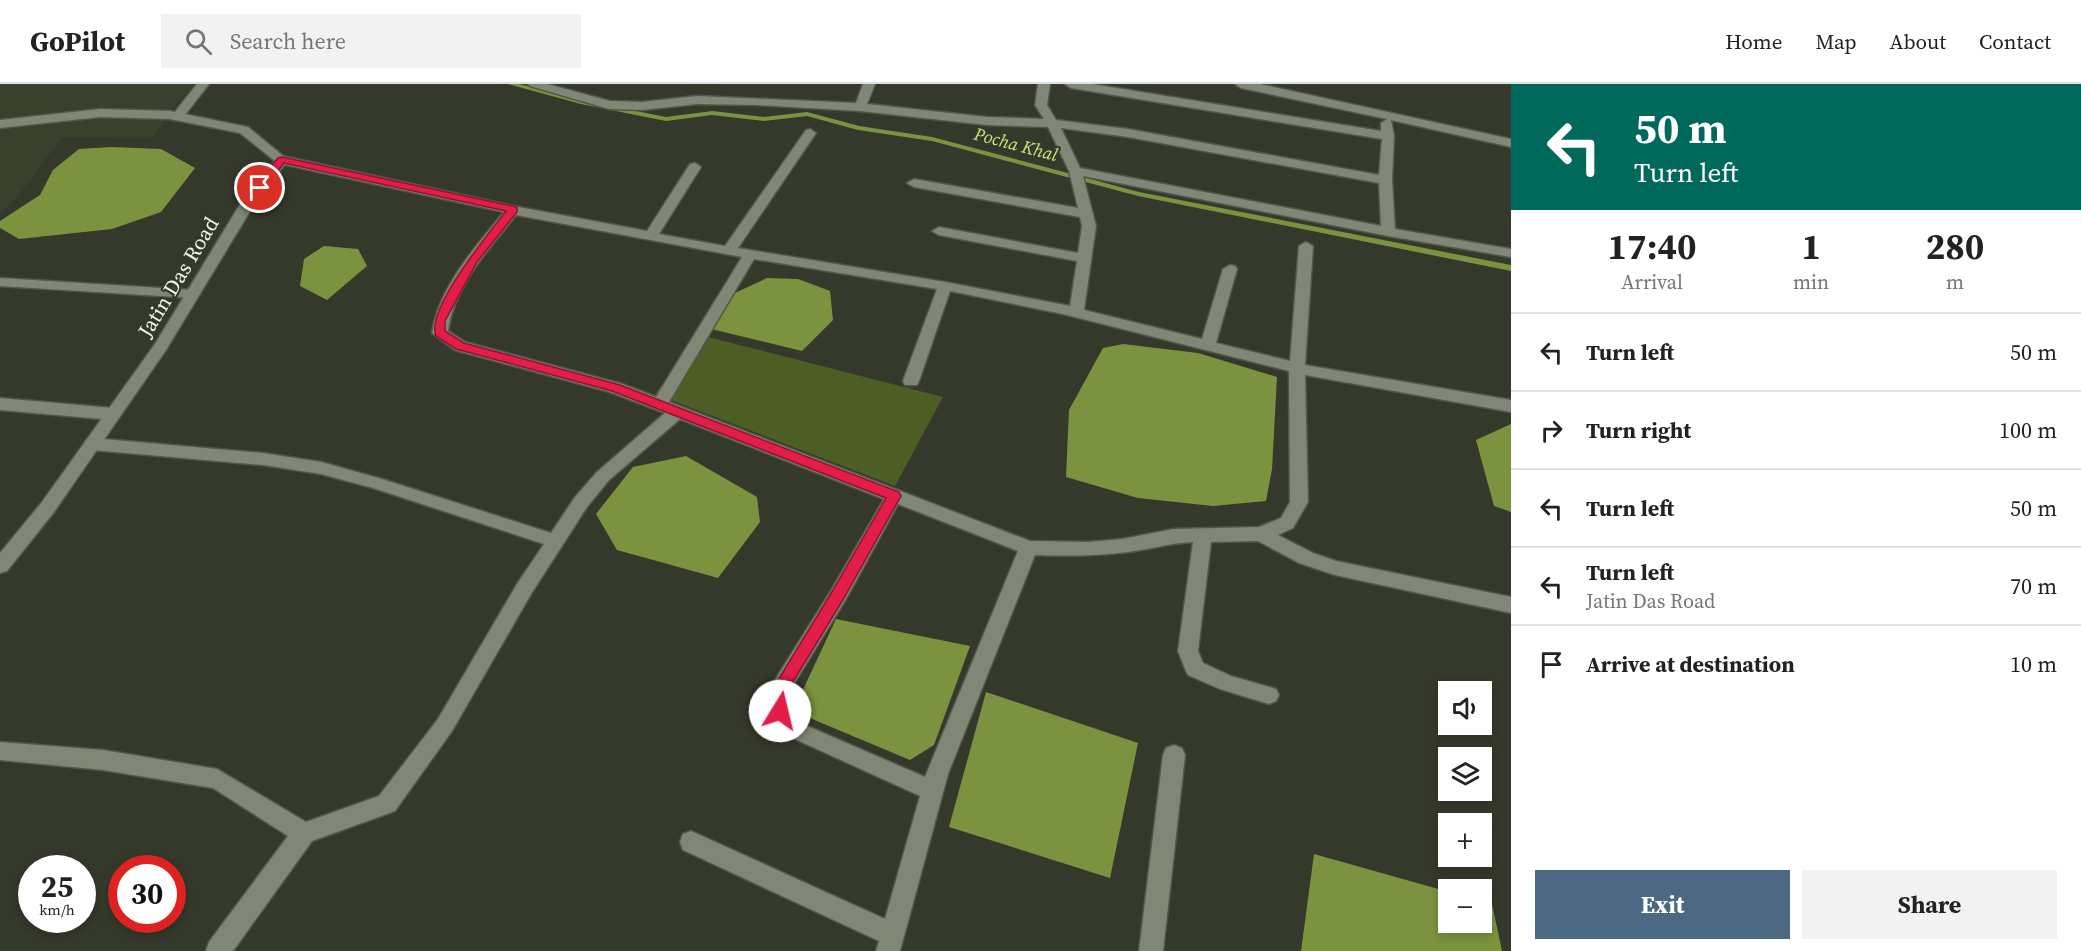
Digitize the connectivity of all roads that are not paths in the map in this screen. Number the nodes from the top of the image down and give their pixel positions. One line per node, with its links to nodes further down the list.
1 (203, 84): 13 (street)
2 (534, 84): 10 (street)
3 (704, 84): 10 (street)
4 (869, 84): 11 (street)
5 (1044, 84): 14 (street)
6 (1071, 84): 17 (street)
7 (1241, 84): 9 (street)
8 (1316, 84): 9 (street)
9 (1308, 96): 12 (street)
10 (697, 100): 11 (street)
11 (860, 107): 14 (street)
12 (1386, 114): 17 (street); 18 (street)
13 (177, 117): 15 (street); 19 (street)
14 (1052, 123): 21 (street); 22 (street)
15 (0, 124)
16 (810, 133): 30 (street)
17 (1388, 136): 22 (street)
18 (1511, 142)
19 (282, 160): 24 (street); 37 (street, Jatin Das Road)
20 (696, 167): 28 (street)
21 (1076, 175): 25 (street); 27 (street)
22 (1384, 180): 27 (street)
23 (914, 183): 25 (street)
24 (513, 210): 28 (street); 44 (street)
25 (1086, 214): 33 (street)
26 (939, 231): 33 (street)
27 (1389, 232): 31 (street)
28 (651, 236): 30 (street)
29 (1306, 246): 40 (street)
30 (729, 251): 32 (street)
31 (1511, 253)
32 (750, 255): 36 (street); 44 (street)
33 (1084, 258): 38 (street)
34 (1230, 269): 39 (street)
35 (0, 282): 37 (street)
36 (945, 286): 38 (street); 41 (street)
37 (193, 294): 45 (street, Jatin Das Road)
38 (1076, 313): 39 (street)
39 (1208, 345): 40 (street)
40 (1297, 368): 43 (street); 48 (street)
41 (911, 381)
42 (0, 404): 45 (street)
43 (1511, 406)
44 (668, 408): 47 (street); 50 (street)
45 (113, 414): 46 (street, Jatin Das Road)
46 (92, 444): 50 (street); 52 (street, Jatin Das Road)
47 (894, 496): 51 (street); 57 (street)
48 (1261, 534): 49 (street); 53 (street)
49 (1203, 535): 51 (street); 54 (street)
50 (555, 541): 58 (street)
51 (1029, 548): 57 (street)
52 (0, 566)
53 (1511, 605)
54 (1269, 695)
55 (0, 751): 58 (street)
56 (1174, 755): 62 (street)
57 (932, 790): 60 (street)
58 (304, 833): 61 (street)
59 (691, 842): 60 (street)
60 (890, 943)
61 (218, 951)
62 (1151, 951)

